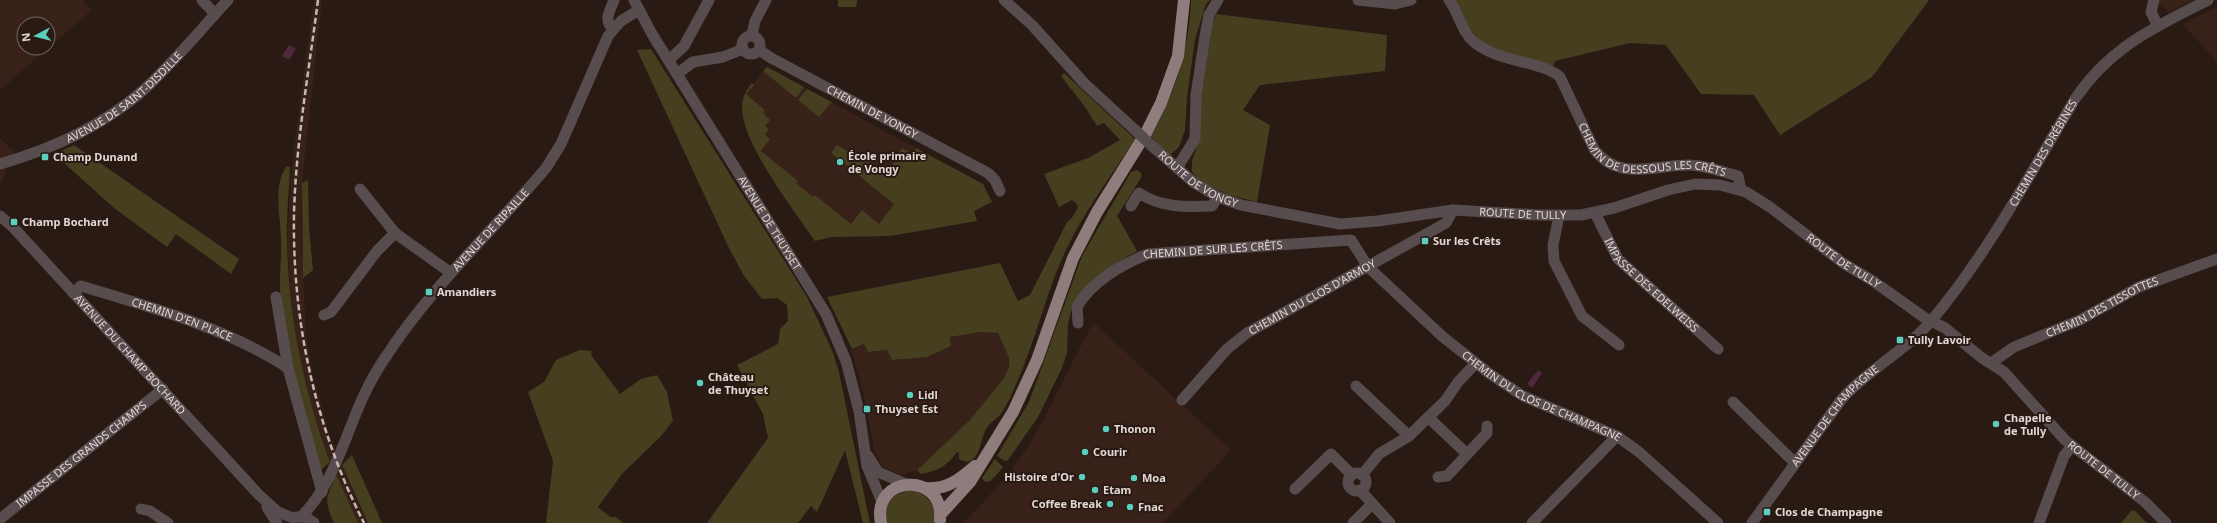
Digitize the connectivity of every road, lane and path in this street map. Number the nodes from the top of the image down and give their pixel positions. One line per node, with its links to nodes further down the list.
1 (202, 0): 15 (street)
2 (228, 0): 15 (street, AVENUE DE SAINT-DISDILLE)
3 (614, 0): 17 (street)
4 (709, 0): 21 (street)
5 (766, 0): 18 (street)
6 (1004, 0): 24 (street, ROUTE DE VONGY, bridge)
7 (1184, 0): 59 (main road)
8 (1218, 0): 24 (street)
9 (1358, 0): 10 (street)
10 (1410, 0)
11 (1449, 0): 26 (street, CHEMIN DE DESSOUS LES CRÊTS)
12 (2154, 0): 16 (street)
13 (2208, 0): 16 (street, CHEMIN DES DRÉBINES)
14 (637, 5): 17 (street, AVENUE DE RIPAILLE); 21 (street, AVENUE DE THUYSET)
15 (215, 14): 23 (street, AVENUE DE SAINT-DISDILLE)
16 (2158, 26): 41 (street, CHEMIN DES DRÉBINES)
17 (613, 29): 37 (street, AVENUE DE RIPAILLE)
18 (752, 36): 19 (street); 20 (street)
19 (743, 49): 20 (street); 22 (street)
20 (759, 50): 27 (street, CHEMIN DE VONGY)
21 (669, 60): 22 (street, AVENUE DE THUYSET)
22 (677, 74): 57 (street, AVENUE DE THUYSET)
23 (0, 164)
24 (1177, 168): 28 (street, ROUTE DE VONGY)
25 (360, 189): 34 (street)
26 (1741, 190): 31 (street, ROUTE DE TULLY); 41 (street, ROUTE DE TULLY)
27 (1000, 191)
28 (1218, 196): 29 (street); 30 (street, ROUTE DE VONGY)
29 (1131, 206)
30 (1453, 210): 33 (street, ROUTE DE TULLY); 36 (street, CHEMIN DU CLOS D'ARMOY)
31 (1595, 213): 33 (street, ROUTE DE TULLY); 44 (street, IMPASSE DES EDELWEISS)
32 (1, 215): 38 (street, AVENUE DU CHAMP BOCHARD)
33 (1559, 216): 43 (street)
34 (395, 233): 37 (street); 40 (street)
35 (2217, 259): 46 (street, CHEMIN DES TISSOTTES)
36 (1368, 266): 42 (street, CHEMIN DE SUR LES CRÊTS); 45 (street, CHEMIN DU CLOS DE CHAMPAGNE); 50 (street, CHEMIN DU CLOS D'ARMOY)
37 (451, 273): 66 (street, AVENUE DE RIPAILLE)
38 (73, 293): 47 (street, CHEMIN D'EN PLACE); 49 (street, AVENUE DU CHAMP BOCHARD)
39 (276, 297): 47 (street)
40 (324, 314)
41 (1932, 321): 46 (street, ROUTE DE TULLY); 60 (street, AVENUE DE CHAMPAGNE)
42 (1078, 323)
43 (1619, 345)
44 (1718, 349)
45 (1476, 363): 52 (street); 55 (street, CHEMIN DU CLOS DE CHAMPAGNE)
46 (1991, 363): 56 (street, ROUTE DE TULLY)
47 (288, 368): 66 (street)
48 (1356, 386): 54 (street)
49 (163, 389): 67 (street, AVENUE DU CHAMP BOCHARD); 71 (street, IMPASSE DES GRANDS CHAMPS)
50 (1182, 400)
51 (1733, 402): 60 (street)
52 (1428, 418): 54 (street); 58 (street)
53 (1487, 426): 58 (street)
54 (1409, 436): 61 (street)
55 (1617, 436): 80 (street); 81 (street, CHEMIN DU CLOS DE CHAMPAGNE)
56 (2072, 446): 83 (street); 84 (street, ROUTE DE TULLY)
57 (866, 450): 63 (street, AVENUE DE THUYSET); 68 (street, AVENUE DE THUYSET)
58 (1467, 454): 62 (street)
59 (984, 457): 64 (main road); 73 (main road)
60 (1795, 463): 82 (street, AVENUE DE CHAMPAGNE)
61 (1357, 475): 65 (street); 69 (street)
62 (1438, 477)
63 (906, 484): 64 (main road); 68 (main road)
64 (926, 488): 73 (main road)
65 (1295, 489)
66 (321, 494): 72 (street, AVENUE DE RIPAILLE); 76 (street, AVENUE DE RIPAILLE)
67 (259, 495): 72 (street, AVENUE DU CHAMP BOCHARD); 75 (street, AVENUE DU CHAMP BOCHARD)
68 (882, 502): 77 (main road)
69 (1372, 504): 78 (street); 79 (street)
70 (141, 509): 74 (street)
71 (0, 519)
72 (294, 519): 76 (street, AVENUE DU CHAMP BOCHARD)
73 (940, 519)
74 (168, 523)
75 (277, 523)
76 (315, 523)
77 (881, 523)
78 (1352, 523)
79 (1390, 523)
80 (1532, 523)
81 (1718, 523)
82 (1752, 523)
83 (2039, 523)
84 (2166, 523)

